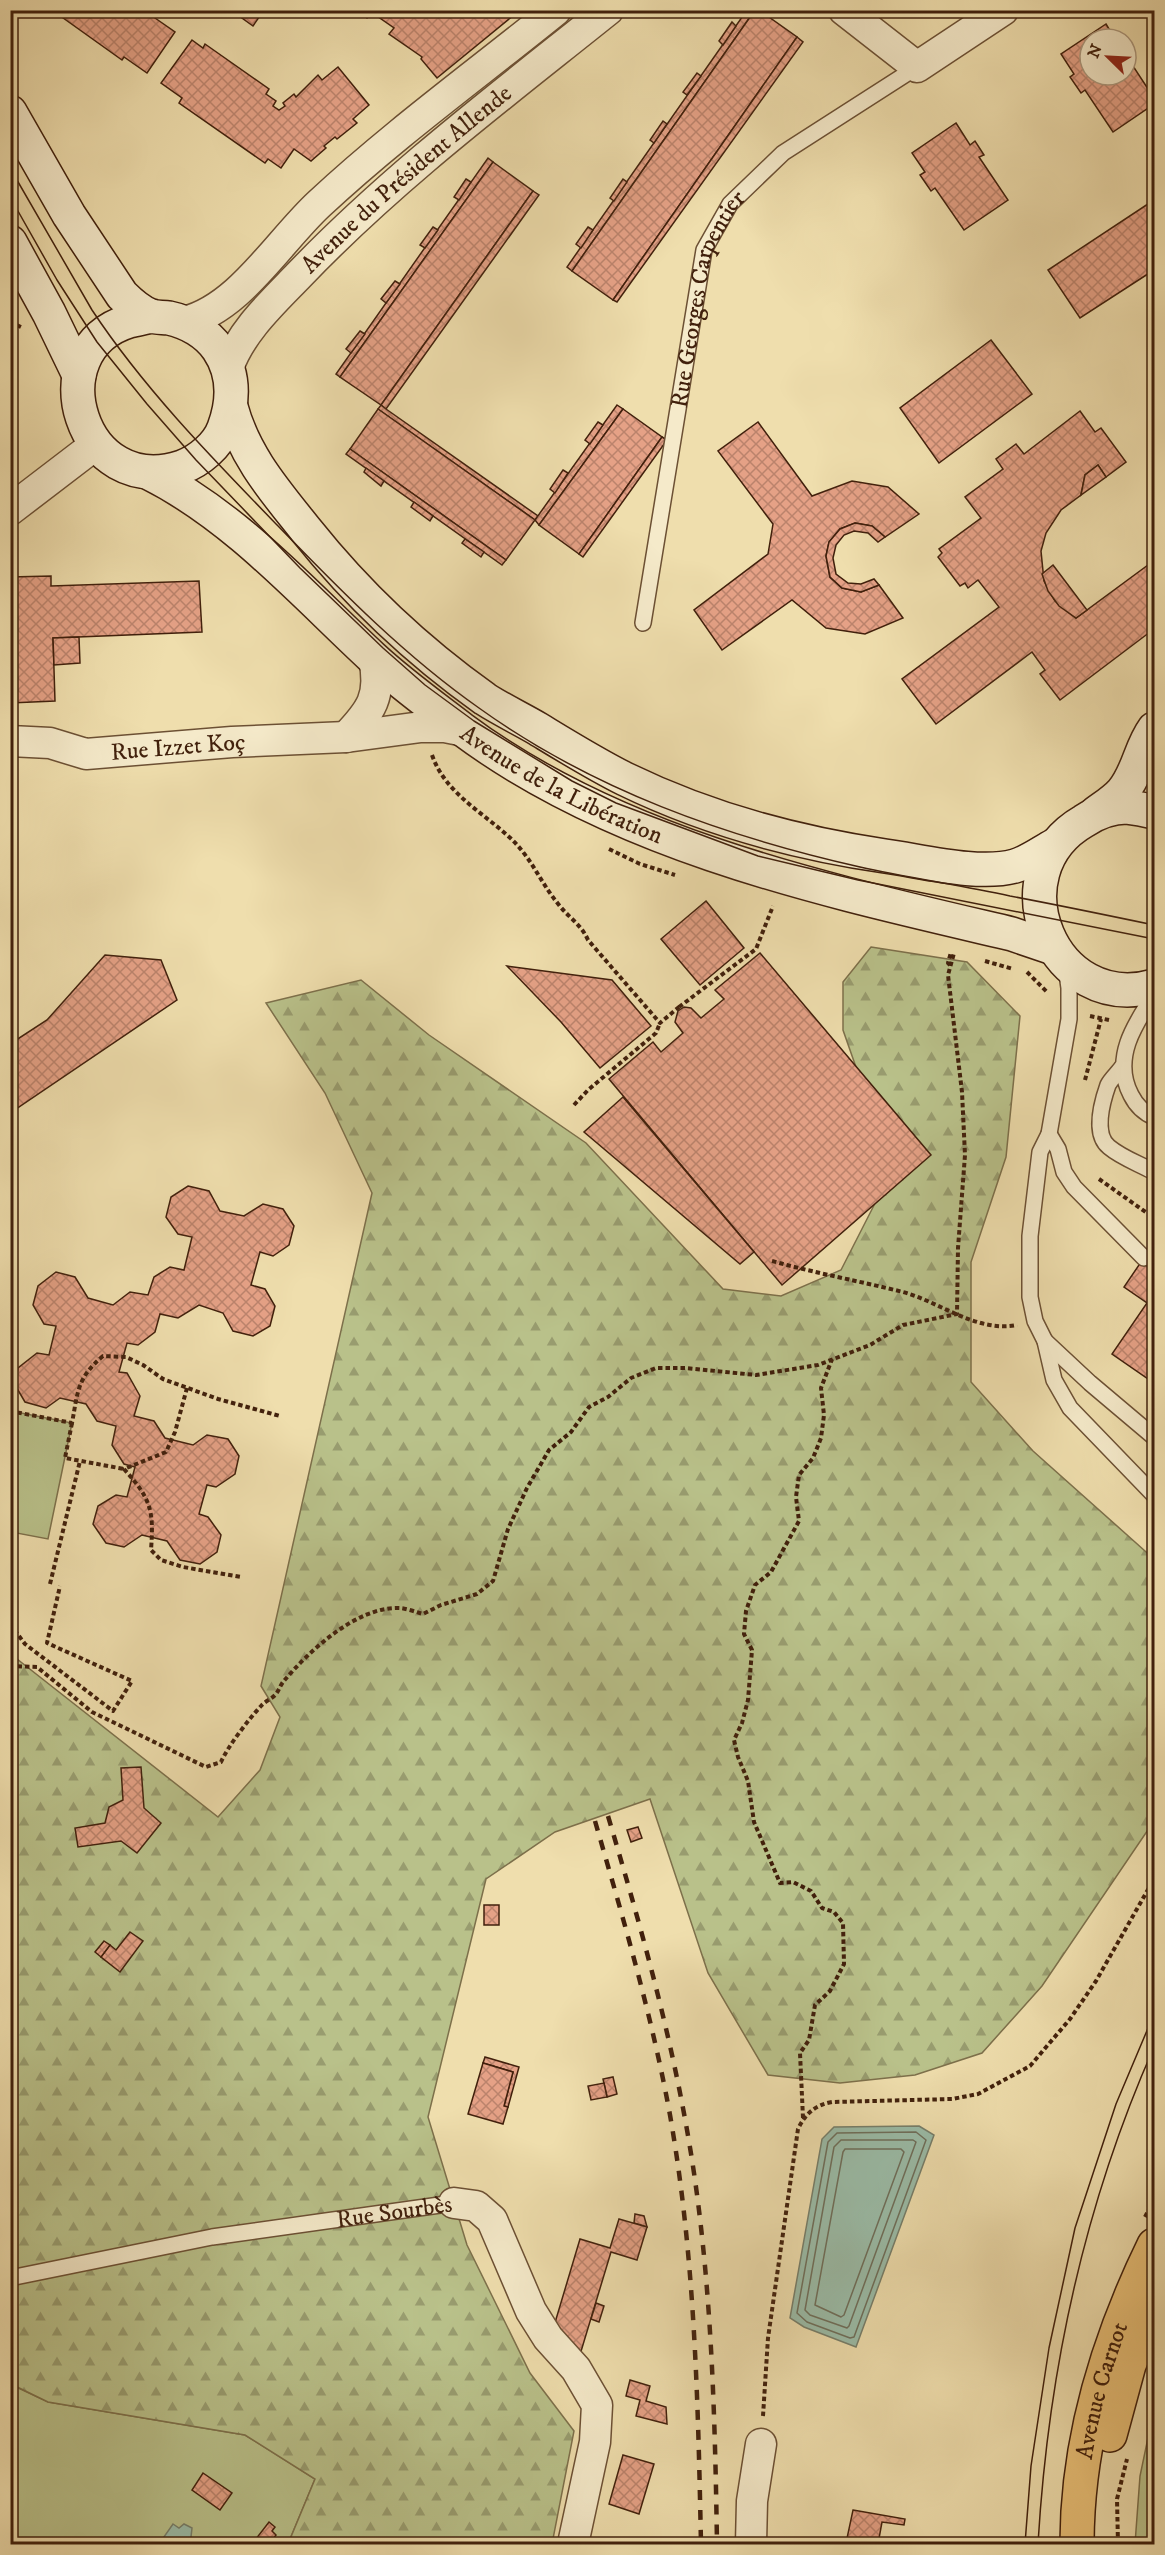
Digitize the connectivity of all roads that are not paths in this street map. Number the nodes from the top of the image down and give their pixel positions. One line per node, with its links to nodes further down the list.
1 (556, 10): 9 (street, Avenue du Président Allende)
2 (608, 10): 10 (street, Avenue du Président Allende)
3 (844, 10): 5 (street)
4 (1003, 10): 5 (street, Rue Georges Carpentier)
5 (917, 67): 16 (lane, Rue Georges Carpentier)
6 (10, 112): 8 (street)
7 (10, 242): 11 (street)
8 (152, 316): 9 (street); 11 (street)
9 (184, 322): 10 (street)
10 (228, 368): 12 (street)
11 (79, 375): 13 (street)
12 (231, 407): 14 (street); 24 (street, Avenue de la Libération)
13 (95, 445): 14 (street); 15 (street)
14 (149, 472): 17 (street, Avenue de la Libération)
15 (10, 510)
16 (643, 623)
17 (374, 658): 19 (street, Avenue de la Libération); 20 (street)
18 (1155, 729): 23 (street)
19 (465, 731): 20 (street, Rue Izzet Koç); 25 (street, Avenue de la Libération)
20 (346, 737): 21 (street, Rue Izzet Koç)
21 (10, 741)
22 (1155, 812): 23 (street)
23 (1096, 813): 24 (street)
24 (1055, 845): 25 (street)
25 (1059, 956): 26 (street, Avenue de la Libération); 30 (lane)
26 (1155, 987)
27 (1155, 995): 28 (lane)
28 (1122, 1067): 29 (lane); 31 (lane)
29 (1155, 1117)
30 (1049, 1134): 32 (lane); 33 (lane)
31 (1155, 1172)
32 (1144, 1257)
33 (1045, 1341): 34 (lane); 35 (lane)
34 (1155, 1437)
35 (1155, 1495)
36 (454, 2203): 38 (lane, Rue Sourbès); 41 (street, Rue Sourbès)
37 (1155, 2245): 43 (main road, Avenue Carnot)
38 (10, 2278)
39 (1155, 2305): 44 (main road, Avenue Carnot)
40 (761, 2444): 42 (street)
41 (573, 2544)
42 (751, 2544)
43 (1077, 2544)
44 (1100, 2544)

